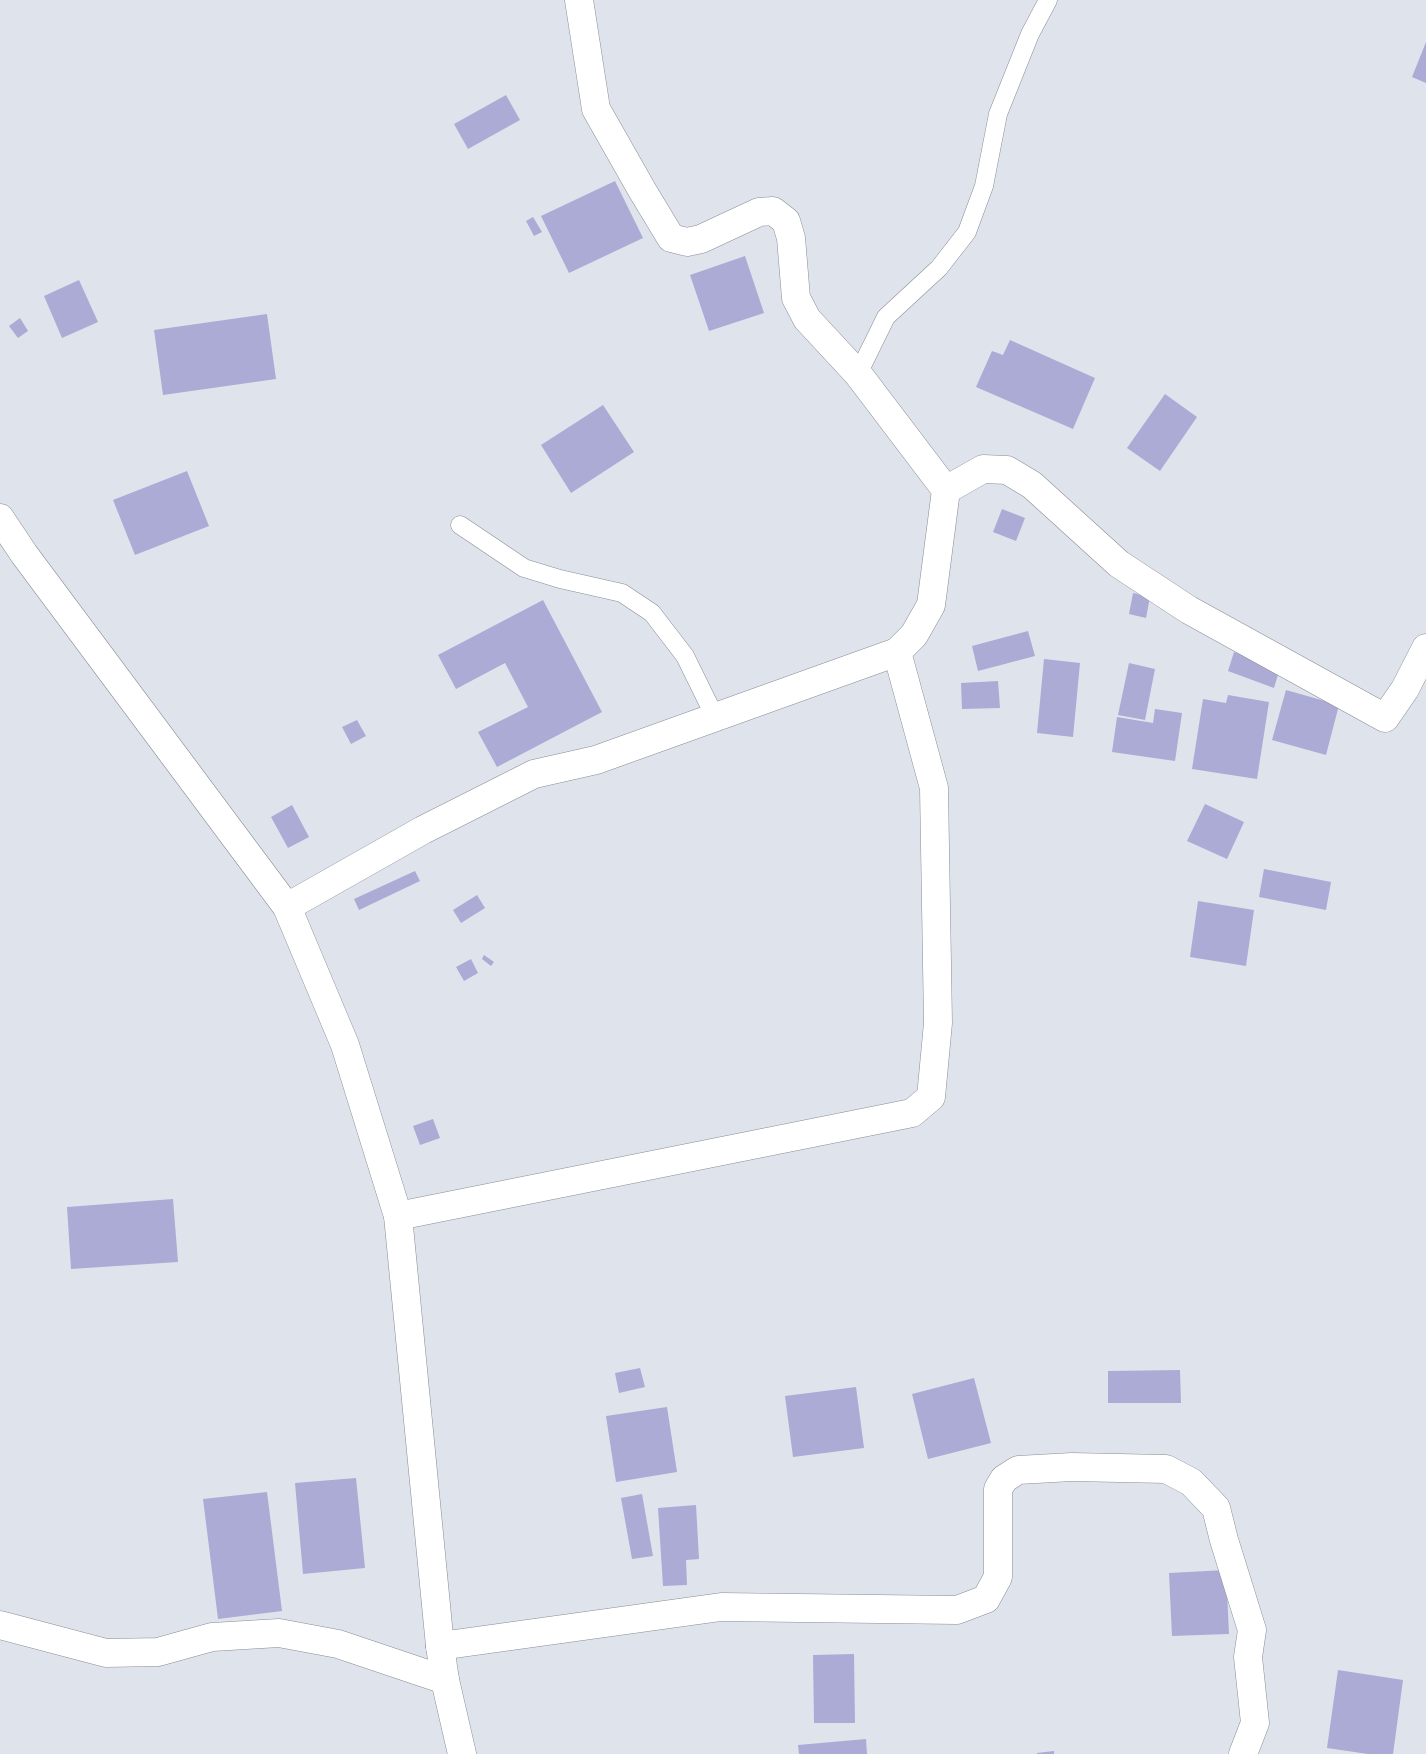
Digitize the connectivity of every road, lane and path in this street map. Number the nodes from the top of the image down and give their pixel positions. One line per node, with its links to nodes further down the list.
1 (579, 0): 3 (street)
2 (1048, 0): 3 (lane)
3 (858, 374): 4 (street)
4 (946, 490): 7 (street); 8 (street)
5 (0, 518): 10 (street)
6 (460, 525): 9 (lane)
7 (1426, 648)
8 (897, 652): 9 (street); 11 (street)
9 (715, 717): 10 (street)
10 (287, 907): 11 (street)
11 (398, 1216): 13 (street)
12 (0, 1625): 14 (street)
13 (440, 1646): 14 (street); 16 (street)
14 (445, 1680): 15 (street)
15 (462, 1754)
16 (1243, 1754)

